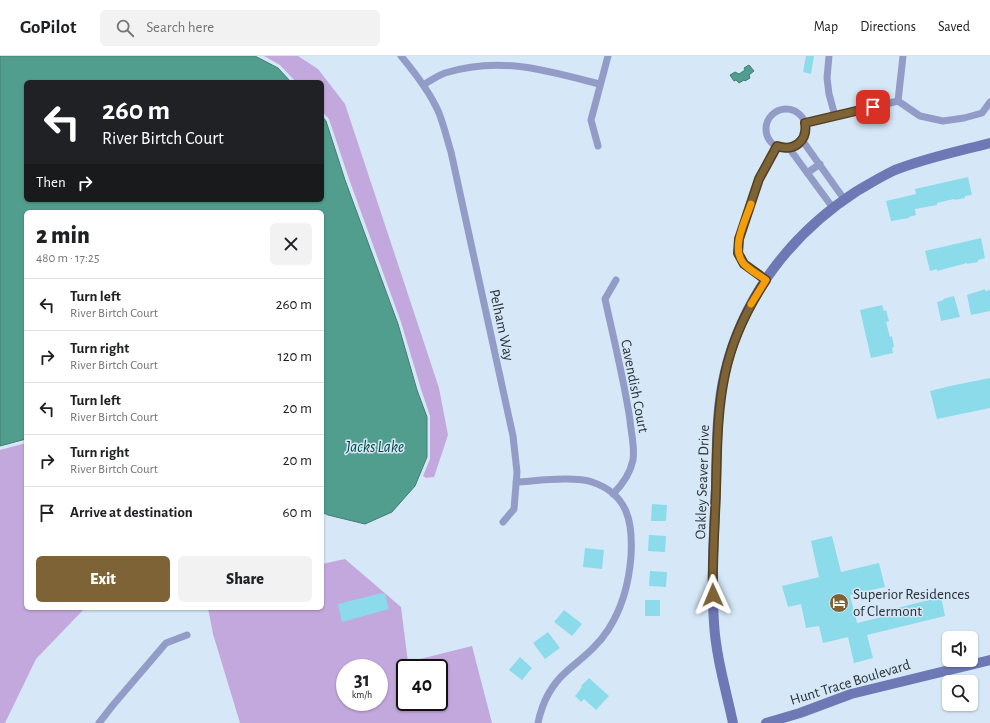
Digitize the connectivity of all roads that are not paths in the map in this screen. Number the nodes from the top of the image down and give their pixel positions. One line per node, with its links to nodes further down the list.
1 (401, 56): 6 (street, Pelham Way)
2 (608, 56): 5 (street)
3 (829, 56): 9 (street)
4 (903, 56): 7 (street)
5 (599, 84): 6 (street); 13 (street)
6 (423, 85): 22 (street, Pelham Way)
7 (898, 101): 8 (street); 9 (street)
8 (990, 102)
9 (835, 116): 10 (street)
10 (805, 123): 11 (street); 14 (street)
11 (802, 140): 15 (street); 16 (street)
12 (990, 143): 18 (street, Oakley Seaver Drive)
13 (598, 146)
14 (777, 146): 15 (street); 21 (street)
15 (789, 148): 17 (street)
16 (820, 164): 17 (street); 18 (street)
17 (807, 173): 19 (street)
18 (844, 199): 19 (street, Oakley Seaver Drive)
19 (833, 208): 21 (street, Oakley Seaver Drive)
20 (616, 280): 23 (street, Cavendish Court)
21 (766, 280): 29 (street, Oakley Seaver Drive)
22 (516, 482): 23 (street); 24 (street, Pelham Way)
23 (613, 494): 28 (street)
24 (503, 522)
25 (187, 635): 27 (street)
26 (990, 660): 30 (street, Hunt Trace Boulevard)
27 (100, 723)
28 (538, 723)
29 (733, 723)
30 (766, 723)

